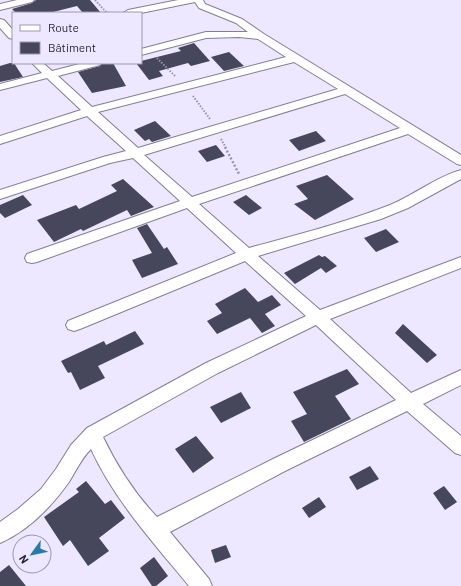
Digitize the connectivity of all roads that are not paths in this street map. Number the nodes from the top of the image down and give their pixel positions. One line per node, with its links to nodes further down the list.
1 (29, 0): 4 (street)
2 (192, 0): 5 (street)
3 (198, 0): 8 (street)
4 (0, 7)
5 (133, 12)
6 (0, 22): 7 (street)
7 (12, 35)
8 (260, 36): 9 (street); 10 (street)
9 (283, 50): 11 (street); 12 (street)
10 (145, 51)
11 (295, 58): 12 (street); 17 (street)
12 (276, 62): 18 (street)
13 (38, 64): 15 (street)
14 (92, 64): 15 (street)
15 (50, 75): 16 (street); 18 (street)
16 (0, 87)
17 (347, 90): 19 (street); 21 (street)
18 (90, 111): 20 (street); 21 (street)
19 (410, 129): 22 (street); 25 (street)
20 (0, 140)
21 (136, 153): 24 (street); 25 (street)
22 (461, 161)
23 (461, 174): 26 (street)
24 (0, 195)
25 (190, 202): 26 (street); 27 (street)
26 (248, 254): 29 (street); 30 (street)
27 (32, 258)
28 (461, 262): 29 (street)
29 (318, 317): 32 (street); 33 (street)
30 (74, 325)
31 (461, 378): 32 (street)
32 (410, 403): 34 (street); 35 (street)
33 (93, 434): 35 (street); 36 (street)
34 (461, 446)
35 (155, 529): 37 (street)
36 (0, 533)
37 (202, 586)

